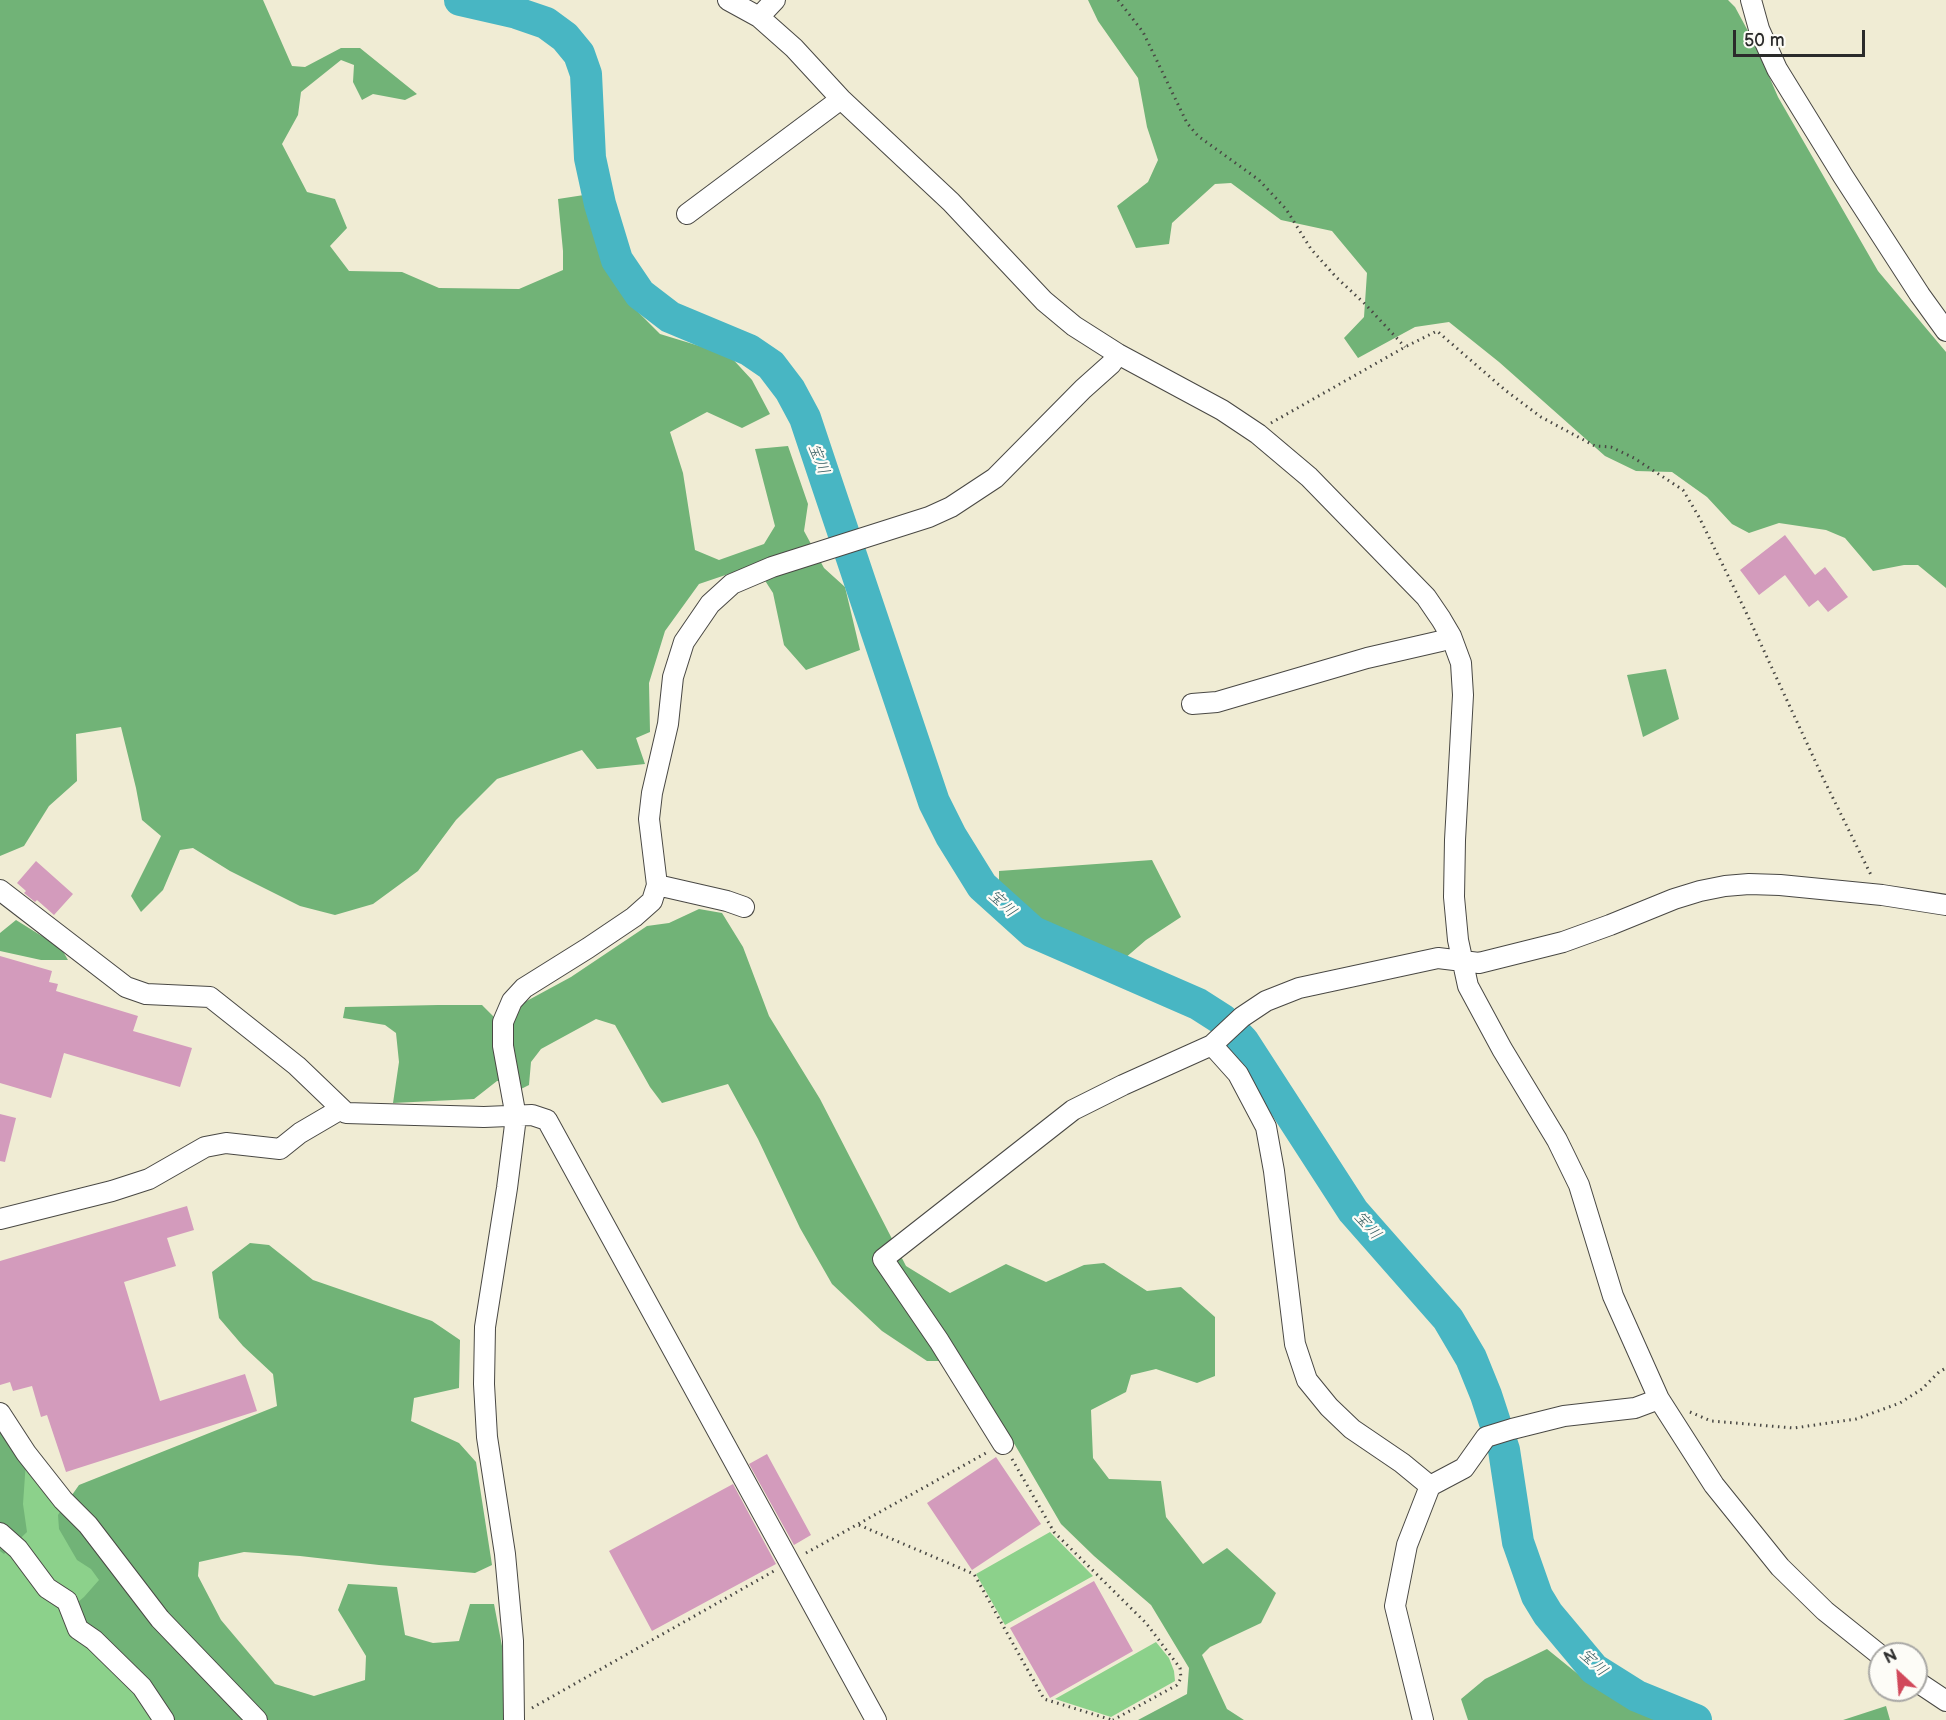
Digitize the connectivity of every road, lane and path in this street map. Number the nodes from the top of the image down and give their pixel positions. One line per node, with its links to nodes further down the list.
1 (728, 0): 5 (street)
2 (775, 0): 5 (street)
3 (1118, 0): 9 (path)
4 (1751, 0): 8 (street)
5 (759, 16): 6 (street)
6 (841, 99): 7 (street); 10 (street)
7 (687, 214)
8 (1946, 331)
9 (1405, 346): 11 (path); 16 (path)
10 (1118, 354): 11 (street); 14 (street)
11 (1258, 434): 12 (street)
12 (1451, 636): 13 (street); 19 (street)
13 (1192, 704)
14 (657, 885): 18 (street); 22 (street)
15 (0, 890): 21 (street)
16 (1882, 895): 17 (street); 19 (street)
17 (1946, 905)
18 (744, 907)
19 (1464, 962): 20 (street); 25 (street)
20 (1212, 1045): 28 (street); 29 (street)
21 (341, 1109): 22 (street); 23 (street)
22 (516, 1117): 32 (street); 36 (street)
23 (0, 1219)
24 (1946, 1368): 26 (path)
25 (1659, 1400): 29 (street); 33 (street)
26 (1690, 1412)
27 (0, 1413): 38 (street)
28 (1003, 1444): 30 (path); 40 (path)
29 (1430, 1486): 41 (street)
30 (858, 1525): 32 (path); 40 (path)
31 (0, 1533): 37 (street)
32 (790, 1562): 36 (path); 39 (street)
33 (1868, 1645)
34 (1928, 1689): 35 (street)
35 (1946, 1701)
36 (514, 1719)
37 (164, 1720)
38 (257, 1720)
39 (876, 1720)
40 (1113, 1720)
41 (1423, 1720)

